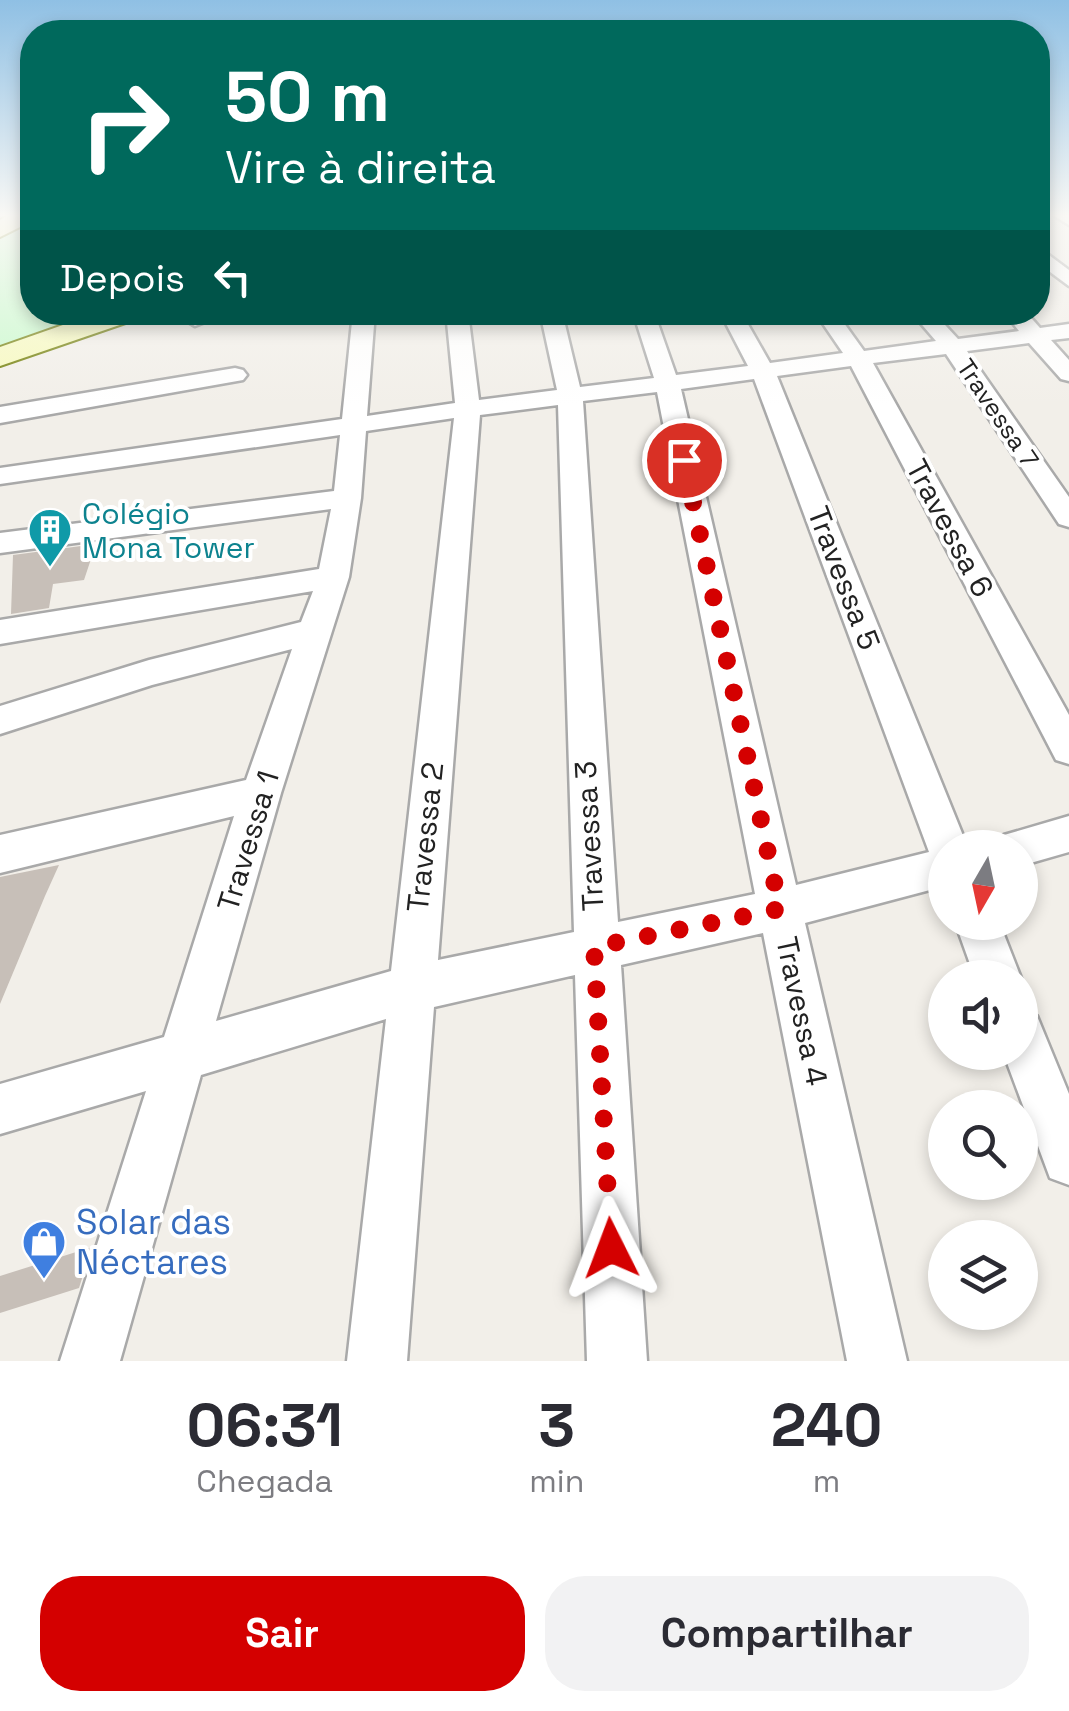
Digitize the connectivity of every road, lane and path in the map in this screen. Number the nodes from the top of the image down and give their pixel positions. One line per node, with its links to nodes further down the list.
1 (92, 325): 13 (street)
2 (363, 325): 22 (street, Travessa 1)
3 (458, 325): 20 (street, Travessa 2)
4 (554, 325): 19 (street, Travessa 3)
5 (648, 325): 18 (street, Travessa 4)
6 (738, 325): 15 (street, Travessa 5)
7 (834, 325): 14 (street, Travessa 6)
8 (934, 325): 12 (street, Travessa 7)
9 (1026, 325): 11 (street)
10 (1069, 331): 11 (street)
11 (1035, 334): 12 (street); 16 (street)
12 (953, 346): 14 (street); 25 (street, Travessa 7)
13 (0, 357)
14 (858, 358): 15 (street); 31 (street, Travessa 6)
15 (764, 370): 18 (street); 33 (street, Travessa 5)
16 (1069, 374)
17 (235, 376): 21 (street)
18 (668, 384): 19 (street); 38 (street, Travessa 4)
19 (570, 396): 20 (street); 39 (street, Travessa 3)
20 (468, 410): 22 (street); 40 (street, Travessa 2)
21 (0, 415)
22 (355, 426): 23 (street); 24 (street, Travessa 1)
23 (0, 476)
24 (347, 498): 26 (street); 27 (street, Travessa 1)
25 (1069, 518)
26 (0, 543)
27 (333, 577): 28 (street, Travessa 1); 29 (street)
28 (318, 630): 30 (street); 32 (street, Travessa 1)
29 (0, 632)
30 (0, 720)
31 (1069, 748)
32 (261, 793): 36 (street); 41 (street, Travessa 1)
33 (941, 830)
34 (1069, 834): 35 (street)
35 (1038, 843)
36 (0, 854)
37 (928, 871): 38 (street)
38 (780, 909): 39 (street); 48 (street, Travessa 4)
39 (594, 947): 40 (street); 47 (street, Travessa 3)
40 (410, 989): 41 (street); 46 (street, Travessa 2)
41 (184, 1053): 43 (street); 45 (street, Travessa 1)
42 (1034, 1070): 44 (street)
43 (0, 1109)
44 (1069, 1160)
45 (90, 1361)
46 (377, 1361)
47 (617, 1361)
48 (877, 1361)

